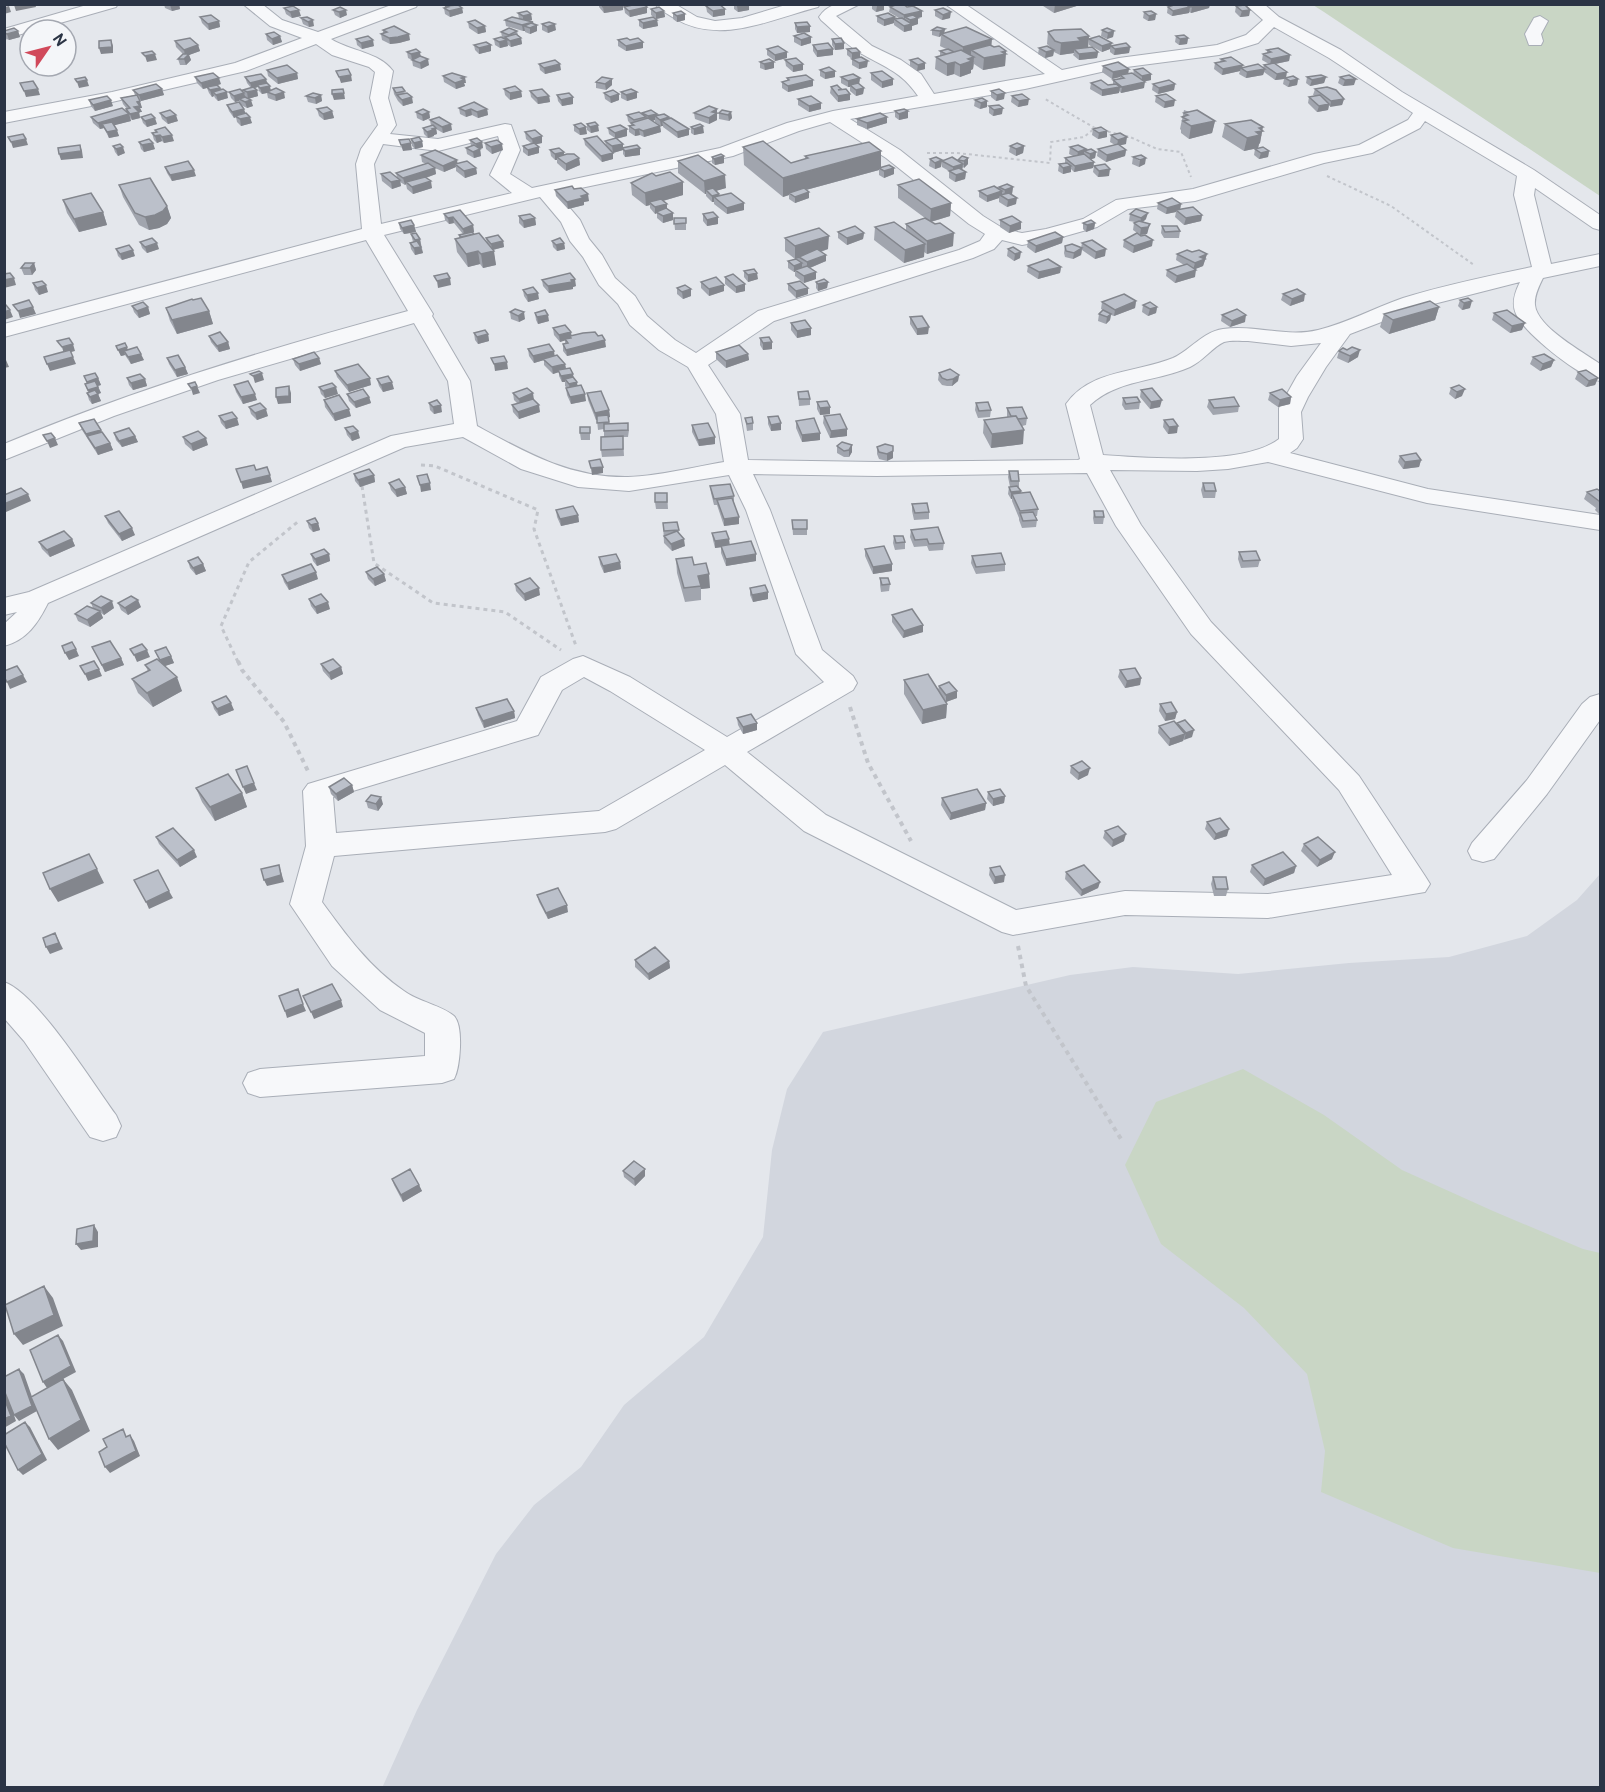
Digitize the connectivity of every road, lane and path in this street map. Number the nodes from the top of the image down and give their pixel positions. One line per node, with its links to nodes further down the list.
1 (110, 4): 12 (street)
2 (251, 4): 14 (street)
3 (410, 4): 14 (street)
4 (663, 4): 9 (street)
5 (812, 4): 9 (street)
6 (852, 4): 13 (street)
7 (953, 4): 16 (street)
8 (1253, 4): 10 (street)
9 (785, 7): 13 (street)
10 (1273, 20): 16 (street); 19 (street)
11 (1540, 21): 15 (street)
12 (4, 34)
13 (848, 35): 18 (street)
14 (318, 38): 21 (street); 23 (street)
15 (1535, 41)
16 (1059, 76): 17 (street)
17 (1025, 84): 18 (street); 22 (path)
18 (929, 99): 20 (street)
19 (1423, 112): 25 (street); 26 (street)
20 (833, 116): 24 (street); 27 (street)
21 (4, 118)
22 (1095, 128): 24 (path); 28 (path)
23 (378, 138): 27 (street); 30 (street)
24 (893, 154): 31 (street)
25 (1305, 163): 28 (street); 34 (path)
26 (1527, 174): 29 (street); 33 (street)
27 (538, 192): 30 (street); 38 (street)
28 (1195, 195): 31 (street)
29 (1600, 224)
30 (372, 232): 35 (street); 37 (street)
31 (997, 233): 38 (street)
32 (1600, 260): 33 (street)
33 (1539, 273): 34 (street); 39 (street)
34 (1496, 281): 36 (street)
35 (422, 314): 40 (street); 41 (street)
36 (1344, 328): 42 (street); 43 (street)
37 (4, 332)
38 (696, 363): 45 (street)
39 (1600, 374)
40 (466, 429): 45 (street); 49 (street)
41 (4, 453)
42 (1272, 456): 43 (street); 48 (street)
43 (1093, 462): 45 (street); 54 (street)
44 (421, 465): 52 (path)
45 (737, 466): 54 (street)
46 (363, 486): 52 (path)
47 (300, 520): 55 (path)
48 (1600, 524)
49 (38, 598): 50 (street); 51 (street)
50 (4, 607)
51 (4, 637)
52 (583, 665): 54 (street); 55 (street)
53 (1600, 704): 57 (street)
54 (726, 750): 56 (street)
55 (318, 791): 56 (street)
56 (321, 846): 59 (street)
57 (1483, 851)
58 (4, 994): 60 (street)
59 (260, 1083)
60 (103, 1126)

